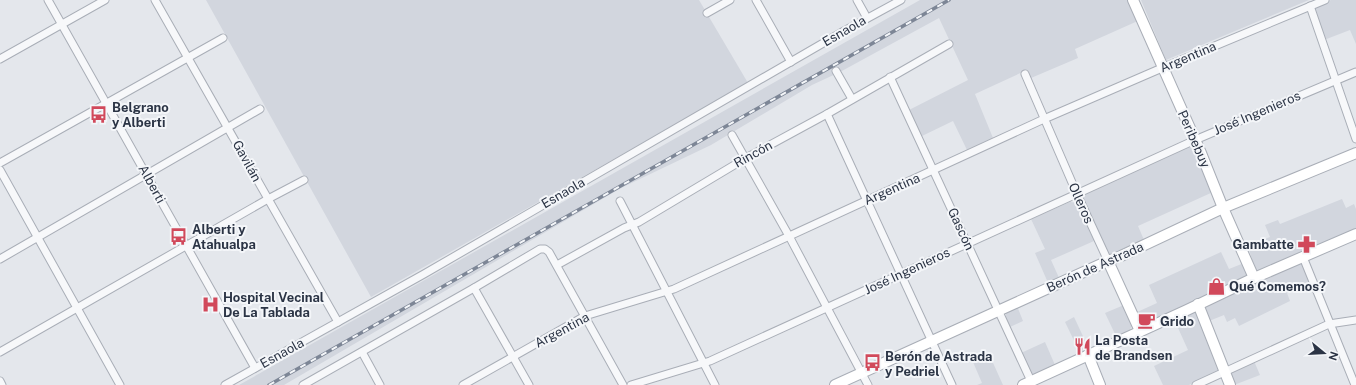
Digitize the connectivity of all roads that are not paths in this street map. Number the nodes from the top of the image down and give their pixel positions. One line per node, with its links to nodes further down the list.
1 (48, 0): 13 (street, Alberti)
2 (106, 0): 13 (street)
3 (155, 0): 16 (street, Gavilán)
4 (730, 0): 11 (street)
5 (756, 0): 18 (street)
6 (857, 0): 12 (street)
7 (901, 0): 12 (street, Esnaola)
8 (1133, 0): 19 (street, Peribebuy)
9 (1325, 0): 10 (street, Argentina)
10 (1310, 6): 19 (street, Argentina); 24 (street)
11 (707, 13)
12 (867, 18): 18 (street, Esnaola)
13 (62, 24): 17 (street); 26 (street, Alberti)
14 (224, 38): 16 (street)
15 (949, 44): 23 (street, Rincón)
16 (187, 58): 26 (street); 30 (street, Gavilán)
17 (0, 59)
18 (791, 62): 66 (street, Esnaola)
19 (1162, 68): 29 (street, Argentina); 33 (street, Peribebuy)
20 (836, 72): 25 (street)
21 (1356, 72): 24 (street, José Ingenieros)
22 (1025, 74): 29 (street, Olleros)
23 (890, 77): 25 (street, Rincón); 38 (street, Gascón)
24 (1335, 80): 32 (street); 33 (street, José Ingenieros)
25 (852, 99): 28 (street, Rincón)
26 (106, 103): 36 (street); 39 (street, Alberti)
27 (260, 109): 30 (street)
28 (827, 114): 35 (street, Rincón); 43 (street)
29 (1044, 119): 38 (street, Argentina); 41 (street, Olleros)
30 (228, 127): 39 (street); 42 (street, Gavilán)
31 (732, 135): 35 (street)
32 (1356, 139)
33 (1195, 140): 41 (street, José Ingenieros); 45 (street, Peribebuy)
34 (1356, 153): 45 (street, Berón de Astrada)
35 (746, 158): 46 (street, Rincón); 49 (street)
36 (0, 163)
37 (0, 170): 48 (street)
38 (934, 170): 43 (street, Argentina); 50 (street, Gascón)
39 (147, 174): 48 (street); 51 (street, Alberti)
40 (304, 180): 42 (street)
41 (1077, 194): 50 (street, José Ingenieros); 54 (street, Olleros)
42 (268, 199): 51 (street); 66 (street, Gavilán)
43 (866, 200): 49 (street, Argentina); 56 (street)
44 (620, 201): 46 (street)
45 (1223, 208): 54 (street, Berón de Astrada); 57 (street, Peribebuy)
46 (632, 225): 55 (street, Rincón); 59 (street)
47 (1356, 234): 52 (street)
48 (38, 236): 53 (street); 62 (street)
49 (789, 236): 59 (street, Argentina); 61 (street)
50 (967, 243): 56 (street, José Ingenieros); 63 (street, Gascón)
51 (186, 246): 62 (street); 75 (street, Alberti)
52 (1303, 257): 57 (street); 67 (street)
53 (0, 259)
54 (1108, 260): 63 (street, Berón de Astrada); 68 (street, Olleros)
55 (557, 265): 58 (street); 64 (street)
56 (902, 274): 61 (street, José Ingenieros); 69 (street)
57 (1254, 278): 60 (street)
58 (474, 288): 71 (street); 73 (street)
59 (667, 292): 64 (street, Argentina); 74 (street)
60 (1198, 304): 68 (street); 76 (street)
61 (826, 307): 74 (street, José Ingenieros); 77 (street)
62 (78, 308): 70 (street); 82 (street)
63 (998, 310): 69 (street, Berón de Astrada); 80 (street, Gascón)
64 (585, 316): 73 (street, Argentina); 88 (street)
65 (1356, 320): 67 (street)
66 (338, 322): 75 (street, Esnaola)
67 (1330, 324): 76 (street); 97 (street)
68 (1140, 331): 72 (street)
69 (931, 340): 77 (street, Berón de Astrada); 93 (street)
70 (0, 352)
71 (362, 352): 84 (street); 85 (street)
72 (1088, 355): 80 (street); 94 (street)
73 (513, 357): 86 (street, Argentina); 87 (street)
74 (704, 363): 89 (street, José Ingenieros); 90 (street)
75 (255, 368): 79 (street, Esnaola)
76 (1225, 372): 95 (street); 96 (street)
77 (861, 373): 91 (street, Berón de Astrada); 92 (street)
78 (0, 381): 81 (street)
79 (234, 383): 83 (street, Esnaola)
80 (1027, 383)
81 (2, 385)
82 (120, 385)
83 (225, 385)
84 (303, 385)
85 (380, 385)
86 (463, 385)
87 (529, 385)
88 (623, 385)
89 (631, 385)
90 (716, 385)
91 (836, 385)
92 (868, 385)
93 (952, 385)
94 (1100, 385)
95 (1196, 385)
96 (1230, 385)
97 (1355, 385)

